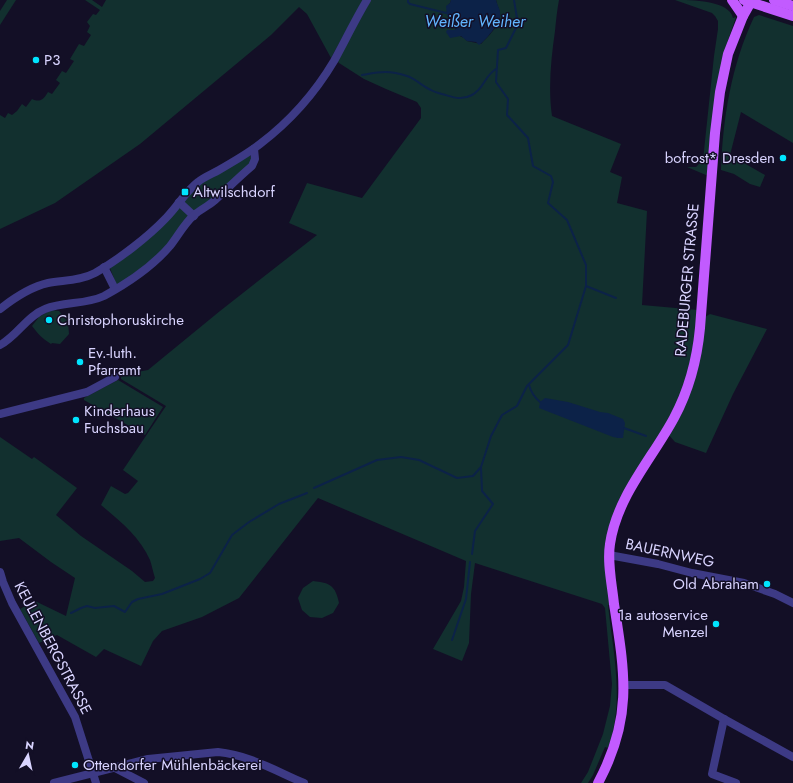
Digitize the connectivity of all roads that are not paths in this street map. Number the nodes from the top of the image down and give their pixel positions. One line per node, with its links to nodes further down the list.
1 (367, 0): 8 (street)
2 (732, 0): 6 (main road)
3 (774, 0): 5 (main road)
4 (749, 1): 6 (main road, RADEBURGER STRASSE); 7 (main road)
5 (793, 6)
6 (743, 16): 17 (main road, RADEBURGER STRASSE)
7 (793, 16)
8 (254, 149): 9 (street); 10 (street)
9 (179, 202): 10 (street); 11 (street)
10 (194, 216): 12 (street)
11 (104, 267): 12 (street); 13 (street)
12 (115, 289): 14 (street)
13 (0, 309)
14 (0, 345)
15 (115, 377): 16 (street)
16 (0, 414)
17 (609, 555): 20 (street, BAUERNWEG); 21 (main road, RADEBURGER STRASSE)
18 (0, 572): 19 (street, KEULENBERGSTRASSE)
19 (1, 584): 25 (street, KEULENBERGSTRASSE)
20 (793, 603)
21 (624, 685): 22 (street); 30 (main road, RADEBURGER STRASSE)
22 (724, 719): 23 (street); 31 (street)
23 (793, 757)
24 (115, 768): 25 (street); 28 (street); 29 (street)
25 (93, 773): 26 (street); 27 (street, KEULENBERGSTRASSE)
26 (54, 783)
27 (96, 783)
28 (144, 783)
29 (304, 783)
30 (598, 783)
31 (736, 783)

